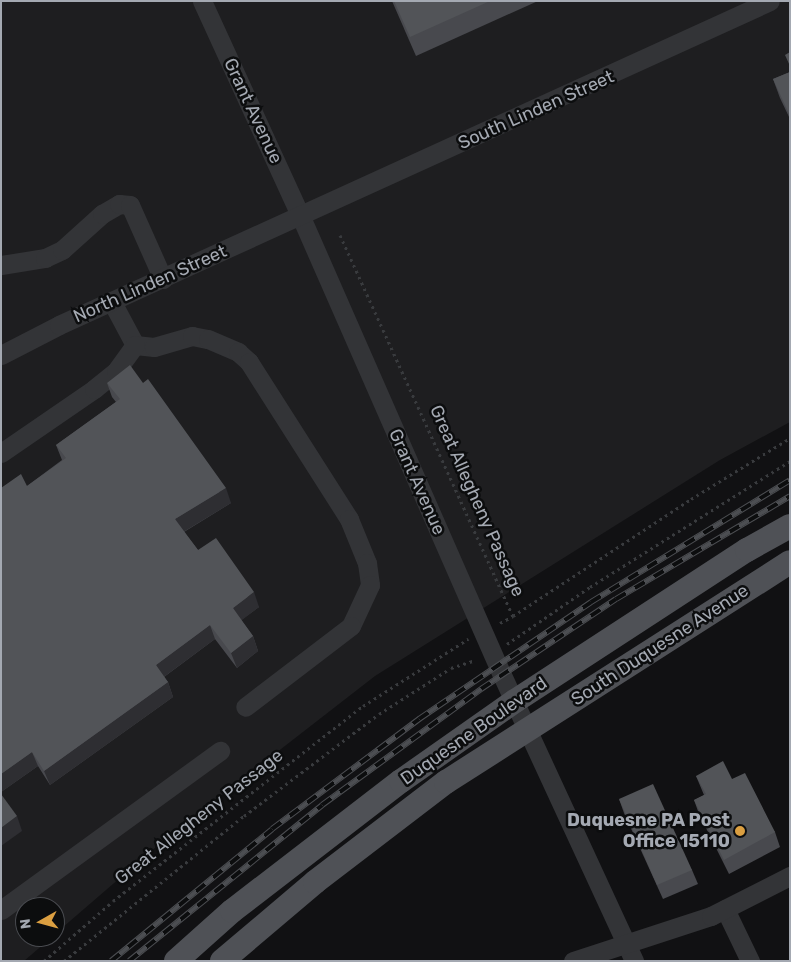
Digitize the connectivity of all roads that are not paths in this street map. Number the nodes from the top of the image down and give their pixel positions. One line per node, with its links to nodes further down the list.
1 (202, 1): 3 (street, Grant Avenue)
2 (770, 1): 3 (street, South Linden Street)
3 (301, 217): 5 (street, North Linden Street); 12 (street, Grant Avenue)
4 (1, 265): 5 (street)
5 (163, 279): 6 (street, North Linden Street)
6 (112, 302): 7 (street); 8 (street, North Linden Street)
7 (135, 345): 9 (street); 13 (street)
8 (1, 355)
9 (1, 453)
10 (790, 526): 12 (main road, Duquesne Boulevard)
11 (790, 562): 14 (main road, South Duquesne Avenue)
12 (515, 701): 14 (street, Grant Avenue); 20 (main road, Duquesne Boulevard)
13 (245, 707)
14 (528, 728): 19 (street, Grant Avenue); 21 (main road, Duquesne Boulevard)
15 (220, 751): 18 (street)
16 (790, 876): 17 (street)
17 (725, 909): 19 (street); 24 (street)
18 (1, 910)
19 (625, 941): 22 (street); 23 (street, Grant Avenue)
20 (176, 961)
21 (222, 961)
22 (573, 961)
23 (634, 961)
24 (750, 961)

